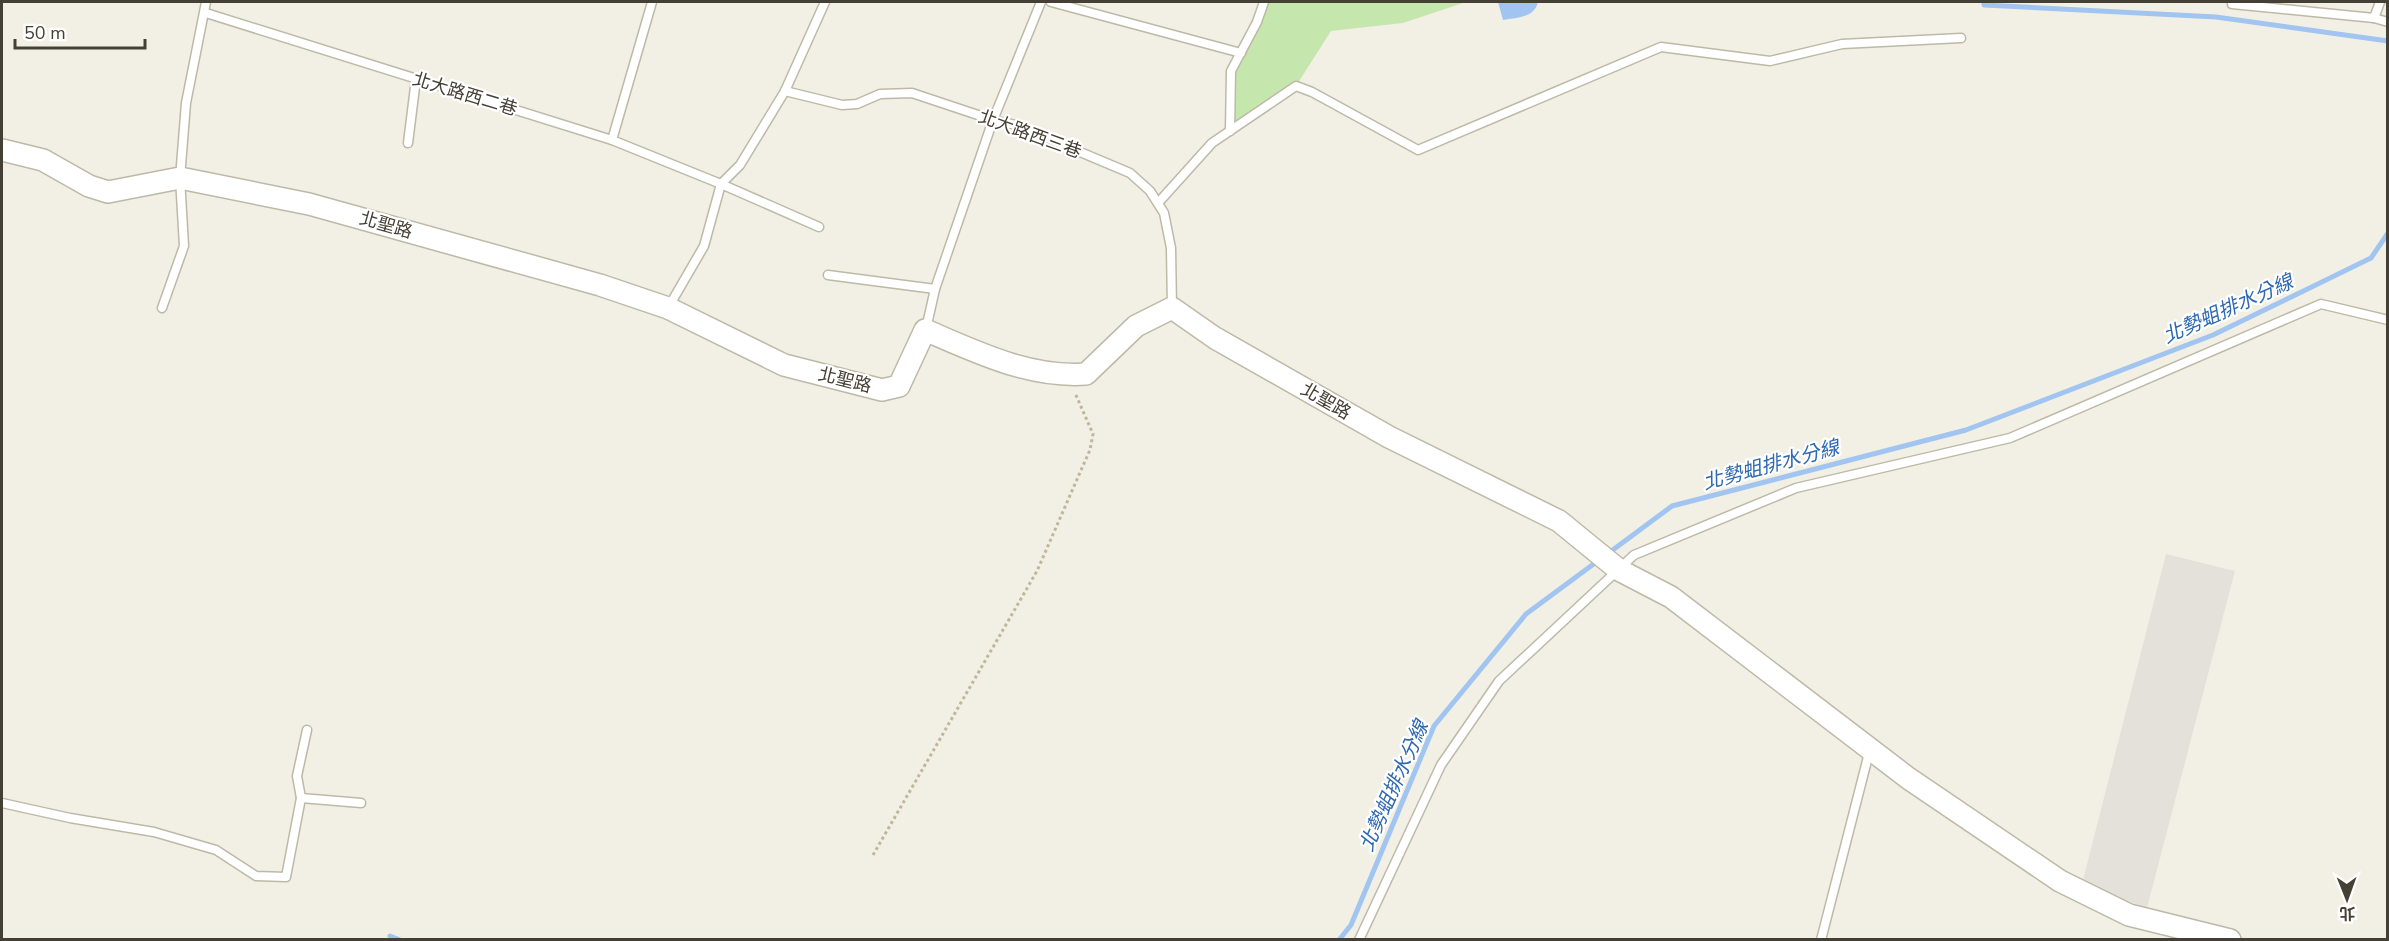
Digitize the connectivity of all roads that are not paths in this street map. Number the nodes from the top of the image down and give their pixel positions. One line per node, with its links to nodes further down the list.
1 (207, 2): 9 (lane)
2 (652, 2): 18 (lane)
3 (825, 2): 15 (lane)
4 (1041, 2): 16 (lane)
5 (1052, 2): 13 (lane)
6 (1264, 2): 13 (lane)
7 (2232, 2): 10 (lane)
8 (2380, 2): 10 (lane)
9 (206, 13): 14 (lane, 北大路西二巷); 21 (lane)
10 (2374, 18): 11 (lane)
11 (2388, 22)
12 (1961, 38): 17 (lane)
13 (1241, 53): 17 (lane)
14 (416, 79): 18 (lane, 北大路西二巷); 19 (lane)
15 (785, 91): 16 (lane, 北大路西三巷); 22 (lane)
16 (993, 120): 23 (lane, 北大路西三巷); 26 (lane)
17 (1230, 131): 23 (lane)
18 (612, 140): 22 (lane, 北大路西二巷)
19 (408, 143)
20 (2, 150): 21 (street, 北聖路)
21 (180, 178): 27 (lane); 28 (street, 北聖路)
22 (722, 184): 24 (lane, 北大路西二巷); 28 (lane)
23 (1158, 203): 29 (lane, 北大路西三巷)
24 (819, 227)
25 (828, 275): 26 (lane)
26 (934, 289): 31 (lane)
27 (162, 308)
28 (668, 308): 31 (street, 北聖路)
29 (1172, 308): 31 (street); 32 (street, 北聖路)
30 (2388, 320): 32 (lane)
31 (925, 330)
32 (1608, 561): 34 (street, 北聖路); 38 (lane)
33 (307, 730): 35 (lane)
34 (1870, 749): 39 (lane); 40 (street, 北聖路)
35 (301, 798): 36 (lane); 37 (lane)
36 (2, 803)
37 (361, 803)
38 (1359, 939)
39 (1821, 939)
40 (2230, 939)

